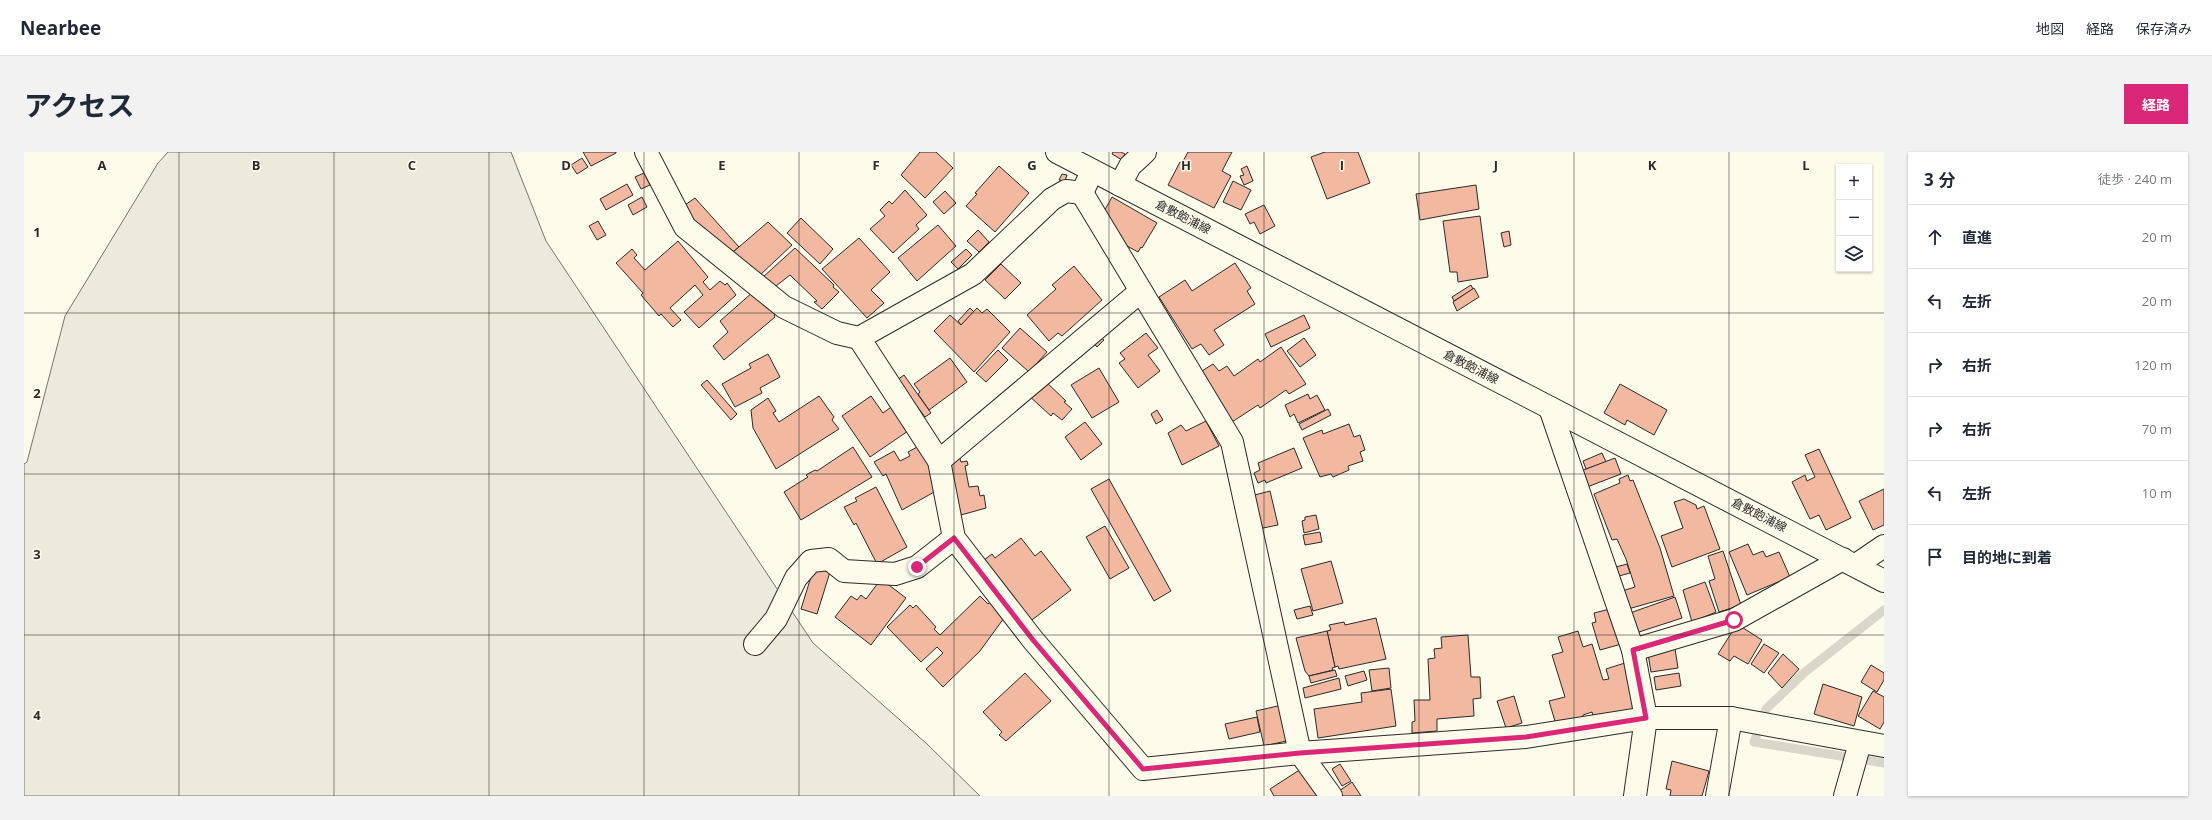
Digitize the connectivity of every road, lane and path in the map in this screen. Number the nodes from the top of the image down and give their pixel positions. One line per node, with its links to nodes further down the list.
1 (646, 152): 8 (street)
2 (1057, 152): 4 (street, 倉敷飽浦線)
3 (1145, 152): 5 (street)
4 (1093, 171): 5 (street, 倉敷飽浦線); 6 (street)
5 (1120, 185): 9 (street, 倉敷飽浦線)
6 (1082, 193): 7 (street); 8 (street)
7 (1141, 291): 10 (street); 20 (street)
8 (859, 338): 10 (street)
9 (1550, 408): 13 (street, 倉敷飽浦線); 16 (street)
10 (939, 461): 11 (street)
11 (954, 538): 15 (street); 20 (street)
12 (1884, 546): 13 (street)
13 (1849, 562): 14 (street, 倉敷飽浦線); 16 (street)
14 (1884, 581)
15 (755, 644)
16 (1633, 650): 17 (street)
17 (1646, 718): 18 (street); 20 (street); 23 (street)
18 (1731, 718): 21 (street); 24 (street)
19 (1884, 746): 21 (street)
20 (1300, 753): 22 (street)
21 (1857, 755): 25 (street)
22 (1331, 796)
23 (1635, 796)
24 (1716, 796)
25 (1844, 796)

